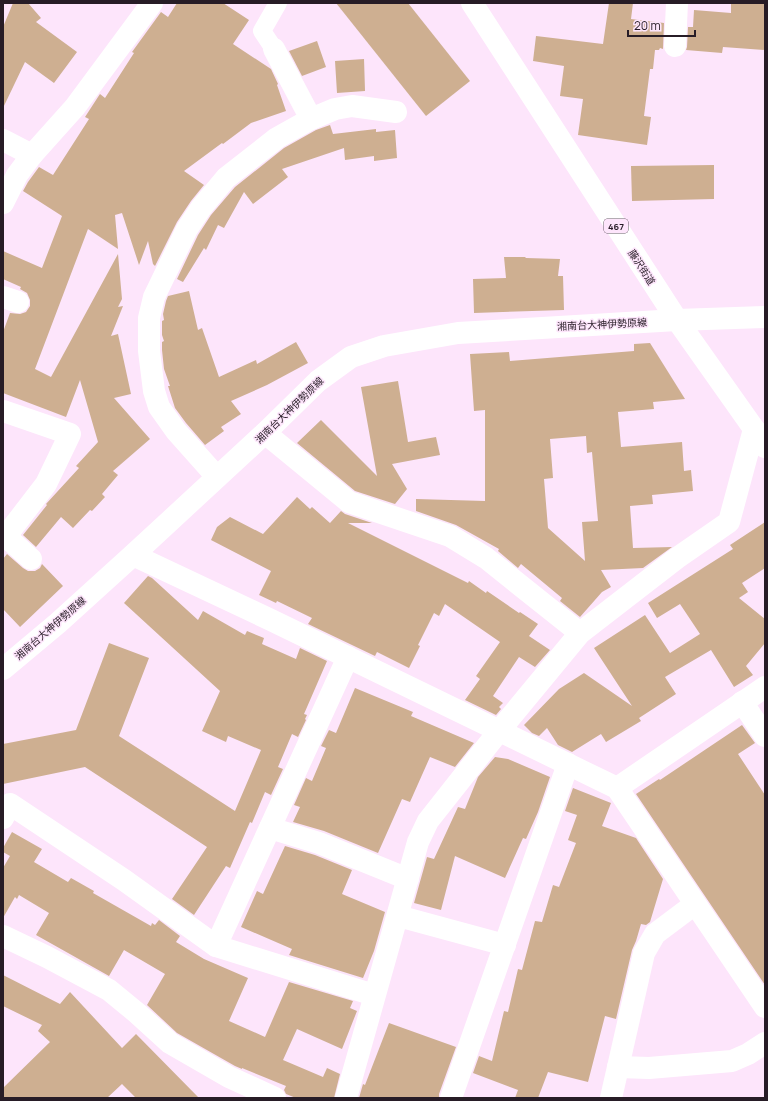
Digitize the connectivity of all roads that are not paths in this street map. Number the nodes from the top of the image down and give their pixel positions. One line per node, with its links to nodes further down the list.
1 (152, 3): 10 (main road)
2 (278, 3): 6 (street)
3 (472, 3): 13 (main road, 藤沢街道 / 467)
4 (677, 3): 5 (main road)
5 (674, 46)
6 (274, 49): 8 (main road)
7 (396, 112): 8 (main road)
8 (311, 119): 17 (main road)
9 (3, 140): 10 (main road)
10 (32, 154): 11 (main road)
11 (3, 202)
12 (765, 317): 13 (main road, 湘南台大神伊勢原線)
13 (676, 320): 15 (main road, 湘南台大神伊勢原線); 16 (main road, 藤沢街道 / 467)
14 (3, 411): 18 (main road)
15 (265, 433): 17 (main road, 湘南台大神伊勢原線); 21 (main road)
16 (760, 438): 21 (main road)
17 (217, 478): 19 (main road, 湘南台大神伊勢原線)
18 (5, 535): 20 (main road)
19 (133, 555): 22 (main road); 23 (main road, 湘南台大神伊勢原線)
20 (31, 559)
21 (580, 633): 26 (main road)
22 (348, 657): 26 (main road); 31 (main road)
23 (3, 669)
24 (765, 686): 25 (main road)
25 (742, 702): 27 (main road); 29 (main road)
26 (499, 731): 28 (main road); 32 (main road)
27 (765, 736)
28 (568, 764): 29 (main road); 36 (main road)
29 (617, 788): 33 (main road)
30 (3, 818): 37 (main road)
31 (270, 828): 32 (main road); 37 (main road)
32 (408, 879): 34 (main road)
33 (695, 904): 39 (main road); 41 (main road)
34 (398, 916): 36 (main road); 38 (main road)
35 (3, 936): 42 (main road)
36 (505, 945): 44 (main road)
37 (216, 946): 38 (main road)
38 (374, 995): 43 (main road)
39 (765, 1008)
40 (765, 1043): 41 (main road)
41 (618, 1067): 45 (main road)
42 (275, 1098)
43 (346, 1098)
44 (451, 1098)
45 (611, 1098)

